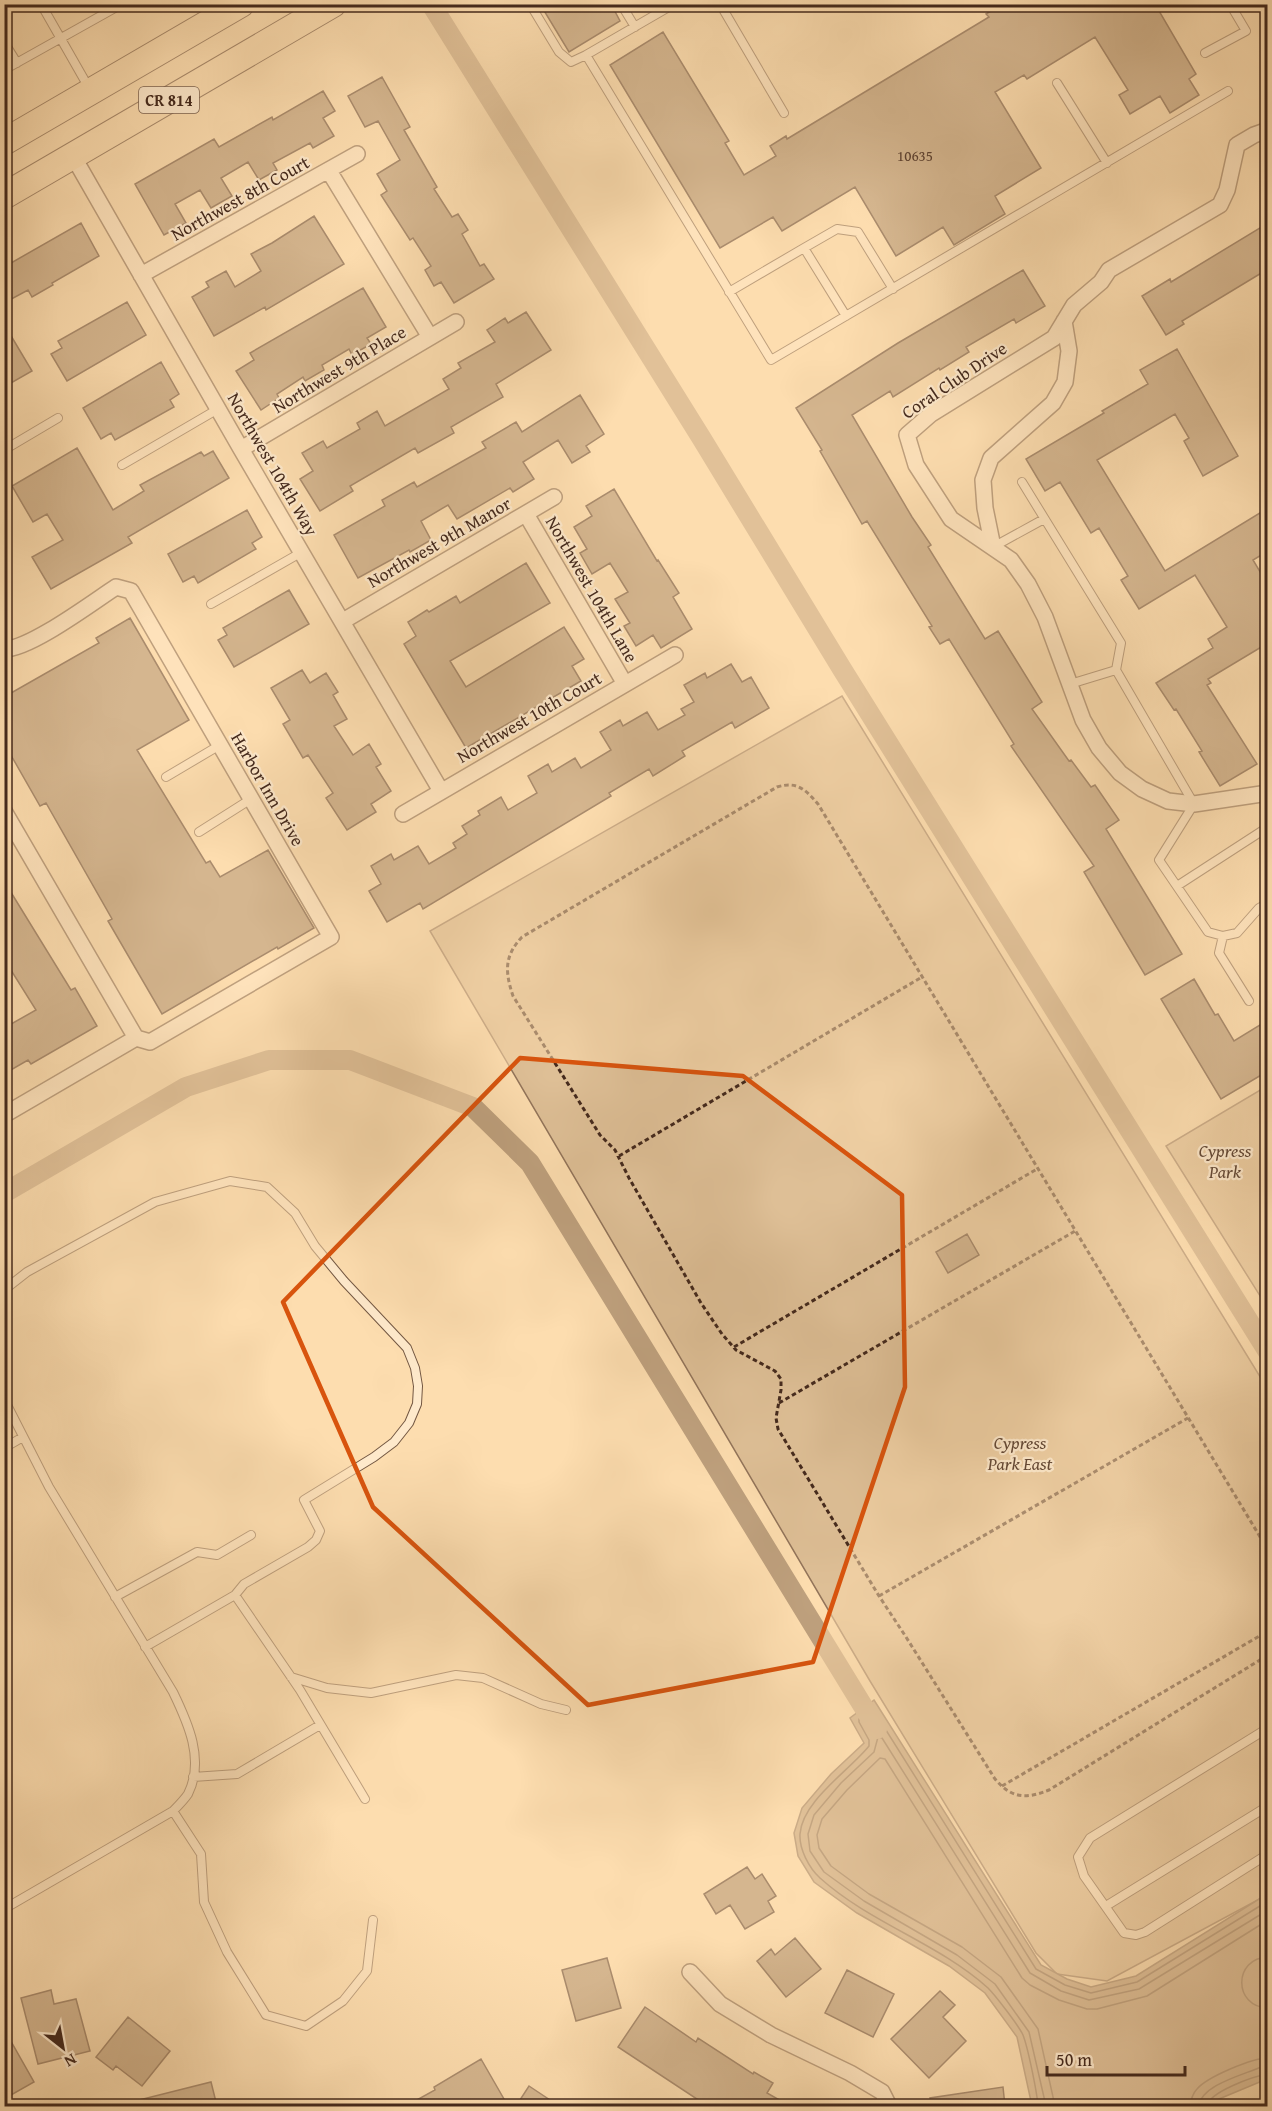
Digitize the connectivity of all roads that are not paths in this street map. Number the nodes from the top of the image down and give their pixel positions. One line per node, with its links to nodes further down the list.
1 (41, 4): 11 (lane)
2 (122, 4): 11 (lane)
3 (241, 4): 19 (main road, CR 814)
4 (333, 4): 24 (main road, CR 814)
5 (530, 4): 14 (lane)
6 (621, 4): 10 (lane)
7 (674, 4): 10 (lane)
8 (720, 4): 20 (lane)
9 (1230, 4): 13 (lane)
10 (635, 27): 14 (lane)
11 (62, 40): 15 (lane); 19 (lane)
12 (4, 42): 15 (lane)
13 (1205, 53)
14 (586, 56): 31 (lane)
15 (16, 63): 16 (lane)
16 (4, 70)
17 (1057, 83): 25 (lane)
18 (1228, 91): 25 (lane)
19 (92, 92): 22 (main road, CR 814)
20 (784, 113)
21 (1268, 130): 33 (street, Coral Club Drive)
22 (4, 142)
23 (357, 154): 26 (street, Northwest 8th Court)
24 (73, 156): 27 (main road, CR 814); 29 (street, Northwest 104th Way)
25 (1107, 162): 30 (lane)
26 (329, 171): 29 (street, Northwest 8th Court); 35 (street)
27 (4, 196)
28 (804, 248): 30 (lane); 31 (lane); 32 (lane)
29 (141, 276): 36 (street, Northwest 104th Way)
30 (893, 289): 32 (lane)
31 (729, 292): 32 (lane)
32 (846, 316)
33 (1064, 321): 45 (street); 45 (street, Coral Club Drive)
34 (456, 322): 35 (street, Northwest 9th Place)
35 (430, 337): 38 (street, Northwest 9th Place)
36 (218, 409): 38 (street, Northwest 104th Way); 40 (lane)
37 (58, 418): 39 (lane)
38 (241, 449): 46 (street, Northwest 104th Way)
39 (4, 450)
40 (122, 465)
41 (1022, 482): 44 (lane)
42 (554, 497): 43 (street, Northwest 9th Manor)
43 (526, 514): 48 (street, Northwest 9th Manor); 52 (street, Northwest 104th Lane)
44 (1044, 519): 45 (lane); 51 (lane)
45 (993, 547): 53 (street, Coral Club Drive)
46 (302, 552): 47 (lane); 48 (street, Northwest 104th Way)
47 (211, 604)
48 (343, 621): 56 (street, Northwest 104th Way)
49 (4, 649): 54 (street, Harbor Inn Drive)
50 (675, 655): 52 (street, Northwest 10th Court)
51 (1116, 670): 53 (lane); 59 (lane)
52 (625, 684): 56 (street, Northwest 10th Court)
53 (1070, 684): 59 (street, Coral Club Drive)
54 (220, 745): 55 (lane); 58 (street, Harbor Inn Drive)
55 (166, 777)
56 (441, 791): 61 (street, Northwest 10th Court)
57 (1268, 793): 59 (street, Coral Club Drive)
58 (251, 799): 63 (lane); 68 (street, Harbor Inn Drive)
59 (1194, 804): 64 (lane)
60 (4, 811): 68 (street)
61 (403, 814)
62 (1268, 827): 64 (lane)
63 (199, 832)
64 (1177, 886): 66 (lane)
65 (1268, 903): 66 (lane)
66 (1223, 936): 67 (lane)
67 (1249, 1001)
68 (136, 1038): 69 (street, Harbor Inn Drive)
69 (4, 1115)
70 (4, 1290): 75 (lane)
71 (4, 1399): 72 (lane)
72 (23, 1437): 73 (lane); 76 (lane)
73 (4, 1448)
74 (251, 1535): 76 (lane)
75 (235, 1594): 77 (lane); 78 (lane)
76 (116, 1597): 77 (lane)
77 (145, 1647): 82 (lane)
78 (291, 1677): 79 (lane); 80 (lane)
79 (566, 1710)
80 (320, 1725): 82 (lane); 83 (lane)
81 (1268, 1728): 87 (lane)
82 (194, 1777): 85 (lane)
83 (365, 1799)
84 (1268, 1806): 87 (lane)
85 (173, 1811): 88 (lane); 89 (lane)
86 (1268, 1854): 87 (lane)
87 (1106, 1906)
88 (4, 1909)
89 (373, 1920)
90 (690, 1972): 91 (street)
91 (889, 2106)

